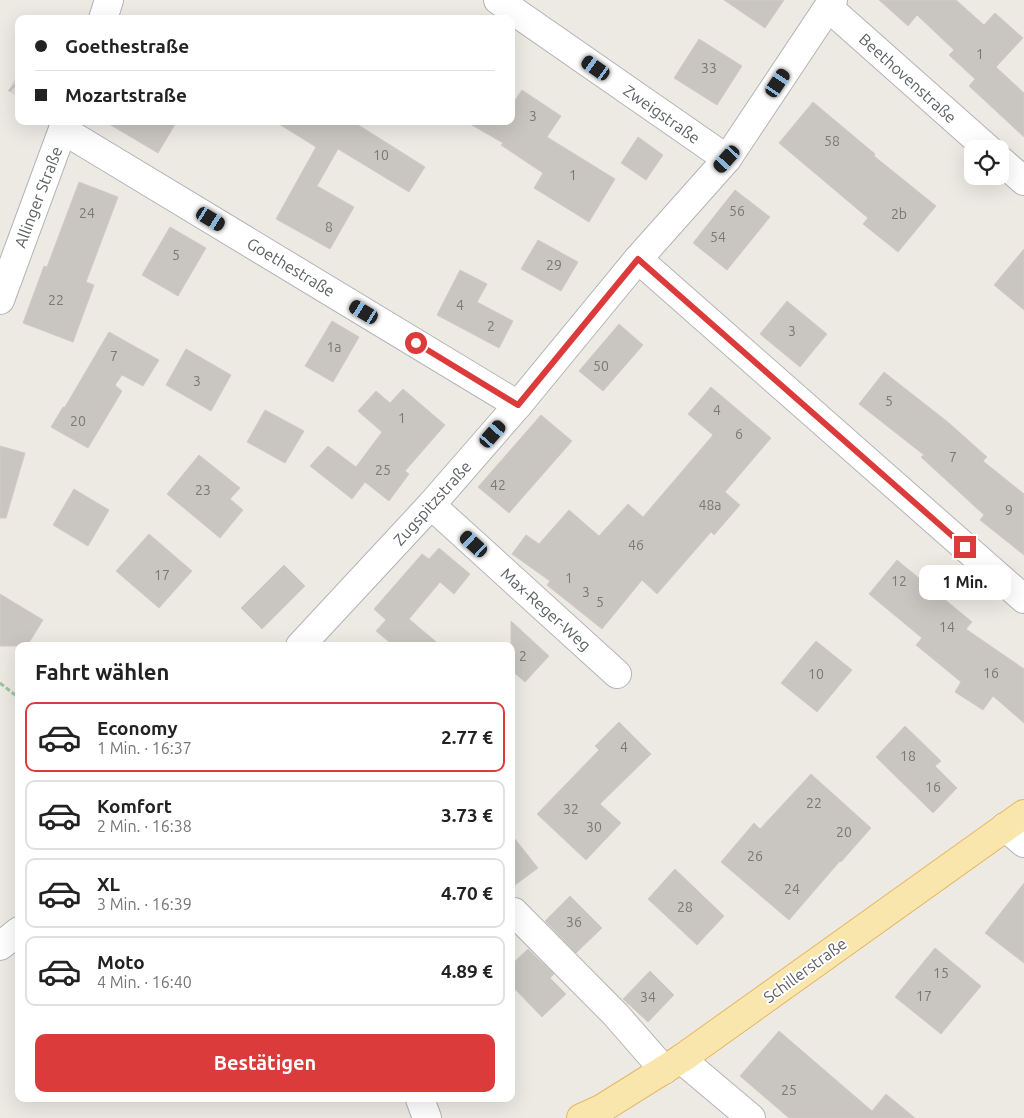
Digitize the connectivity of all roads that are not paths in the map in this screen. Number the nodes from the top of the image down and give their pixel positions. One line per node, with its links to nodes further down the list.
1 (110, 0): 4 (street)
2 (498, 0): 7 (street, Zweigstraße)
3 (831, 4): 6 (street, Beethovenstraße); 7 (street, Zugspitzstraße)
4 (104, 15)
5 (65, 126): 11 (street, Allinger Straße); 12 (street, Goethestraße)
6 (978, 140)
7 (727, 159): 10 (street, Zugspitzstraße)
8 (1009, 168): 9 (street)
9 (1024, 181)
10 (638, 259): 12 (street, Zugspitzstraße); 14 (street)
11 (0, 300)
12 (518, 405): 13 (street, Zugspitzstraße)
13 (431, 505): 15 (street, Zugspitzstraße); 16 (street, Max-Reger-Weg)
14 (1024, 599)
15 (304, 642)
16 (617, 674)
17 (1018, 828): 21 (main road, Schillerstraße)
18 (515, 913): 21 (street)
19 (15, 934): 20 (street)
20 (0, 946)
21 (672, 1065): 24 (main road, Schillerstraße); 25 (street)
22 (421, 1102): 23 (street)
23 (426, 1118)
24 (581, 1118)
25 (751, 1118)

